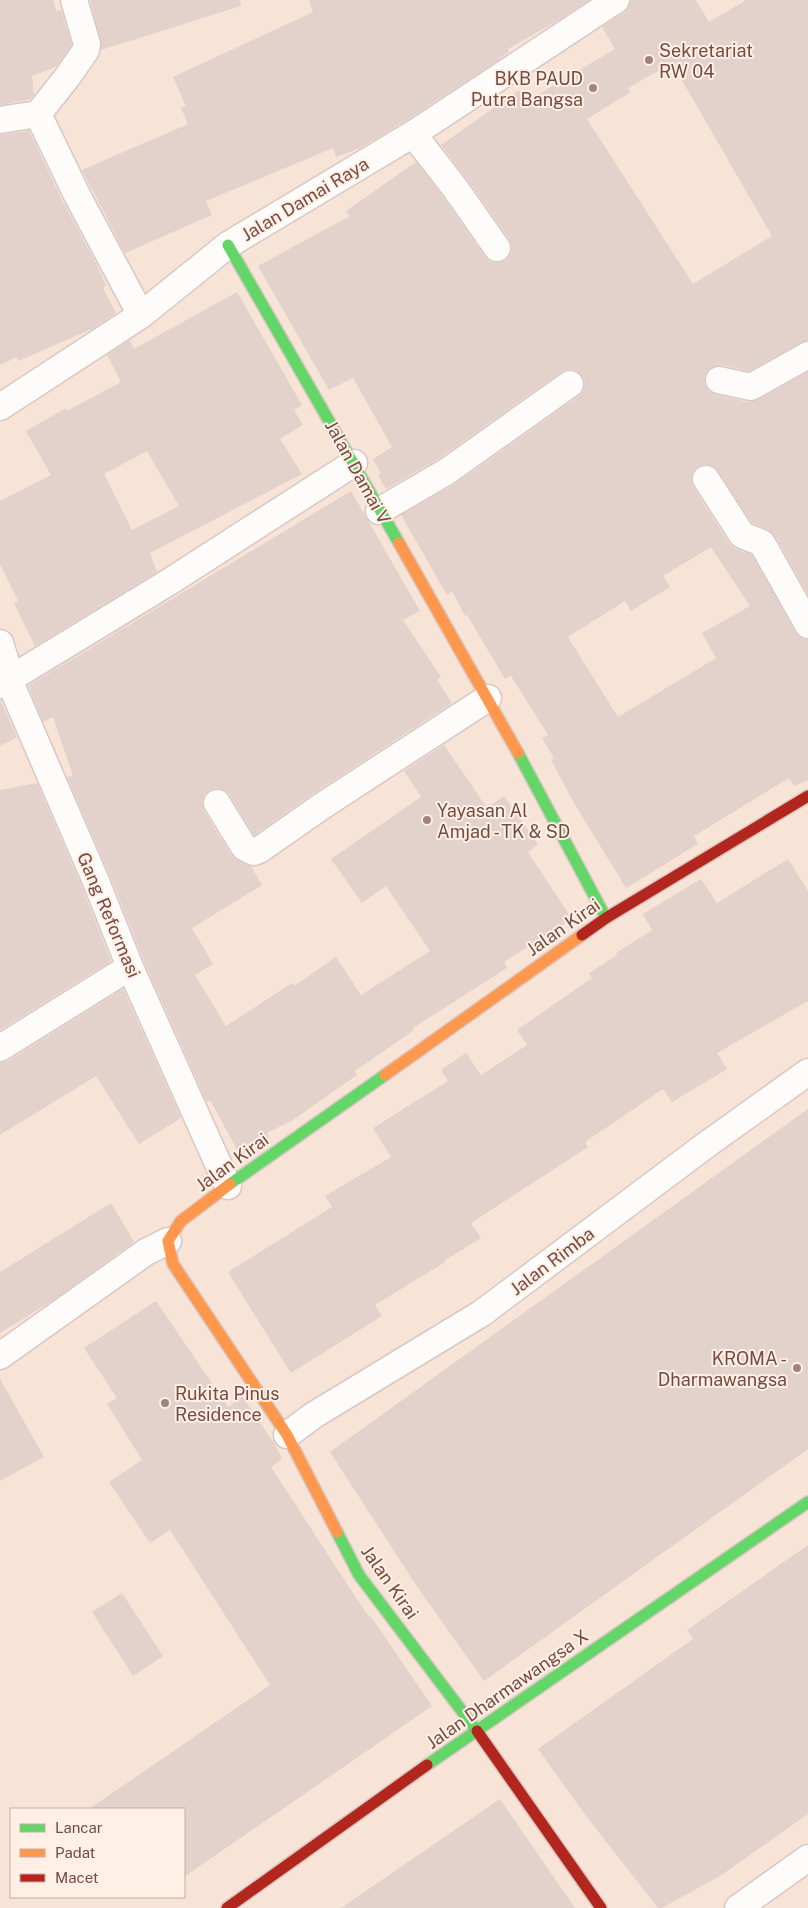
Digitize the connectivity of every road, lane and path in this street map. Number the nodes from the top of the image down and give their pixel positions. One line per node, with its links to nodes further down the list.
1 (74, 0): 3 (street)
2 (616, 0): 5 (street, Jalan Damai Raya)
3 (38, 114): 4 (street); 8 (street)
4 (0, 120)
5 (413, 134): 6 (street, Jalan Damai Raya); 7 (street)
6 (228, 245): 8 (street, Jalan Damai Raya); 13 (street, Jalan Damai V)
7 (497, 248)
8 (141, 315): 12 (street, Jalan Damai Raya)
9 (808, 355): 10 (street)
10 (719, 380)
11 (570, 384): 15 (street)
12 (0, 407)
13 (354, 463): 15 (street, Jalan Damai V); 18 (street)
14 (706, 479): 16 (street)
15 (379, 511): 19 (street, Jalan Damai V)
16 (808, 625)
17 (0, 643): 18 (street, Gang Reformasi)
18 (6, 681): 23 (street, Gang Reformasi)
19 (488, 698): 21 (street); 22 (street, Jalan Damai V)
20 (808, 796): 22 (street, Jalan Kirai)
21 (217, 803)
22 (606, 918): 26 (street, Jalan Kirai)
23 (130, 966): 24 (street); 26 (street, Gang Reformasi)
24 (0, 1048)
25 (808, 1072): 29 (street, Jalan Rimba)
26 (228, 1186): 27 (street, Jalan Kirai)
27 (168, 1241): 28 (street); 29 (street, Jalan Kirai)
28 (0, 1356)
29 (287, 1435): 31 (street, Jalan Kirai)
30 (808, 1502): 31 (street, Jalan Dharmawangsa X)
31 (477, 1730): 33 (street, Jalan Dharmawangsa X); 34 (street, Jalan Kirai)
32 (808, 1858): 35 (street)
33 (227, 1908)
34 (601, 1908)
35 (738, 1908)

